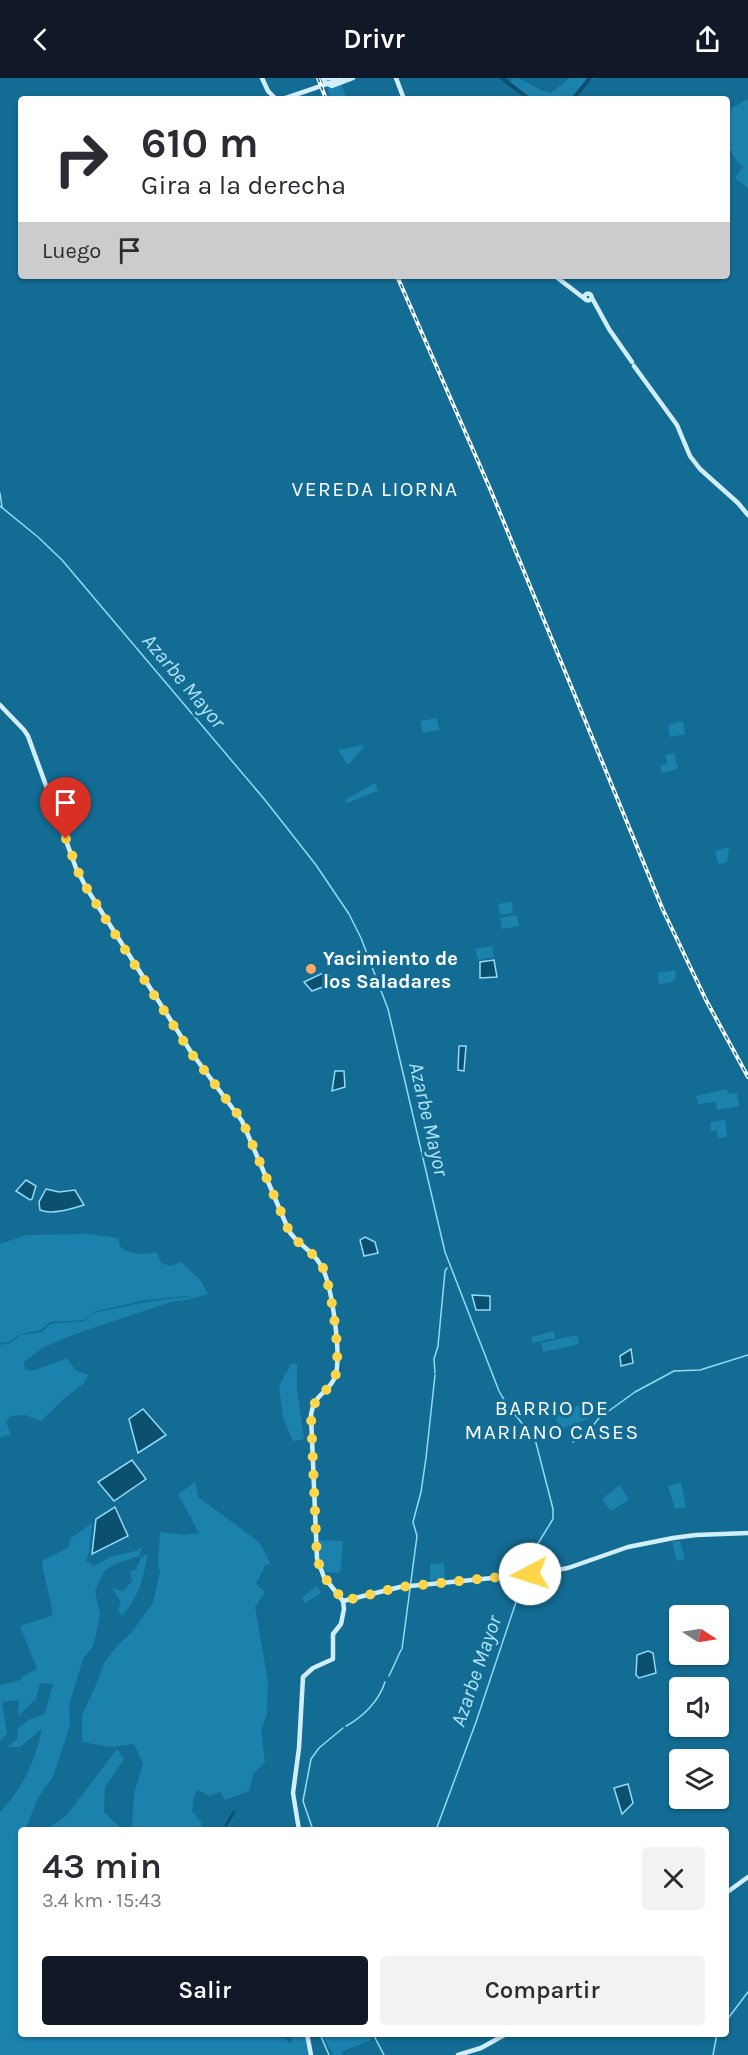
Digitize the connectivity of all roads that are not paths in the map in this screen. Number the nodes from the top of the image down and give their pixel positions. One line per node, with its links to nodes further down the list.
1 (262, 78): 6 (main road)
2 (344, 78): 5 (main road)
3 (353, 78): 5 (main road)
4 (396, 78): 10 (main road)
5 (328, 80): 9 (main road)
6 (268, 91): 7 (main road); 8 (main road)
7 (267, 96)
8 (273, 96)
9 (292, 96)
10 (403, 96)
11 (559, 279): 12 (main road)
12 (748, 515)
13 (0, 705): 15 (main road)
14 (748, 1533): 15 (main road)
15 (344, 1601): 16 (main road)
16 (298, 1827)
17 (748, 1877): 18 (main road)
18 (729, 1891)
19 (308, 2037): 21 (main road)
20 (501, 2037): 22 (main road)
21 (311, 2055)
22 (458, 2055)

